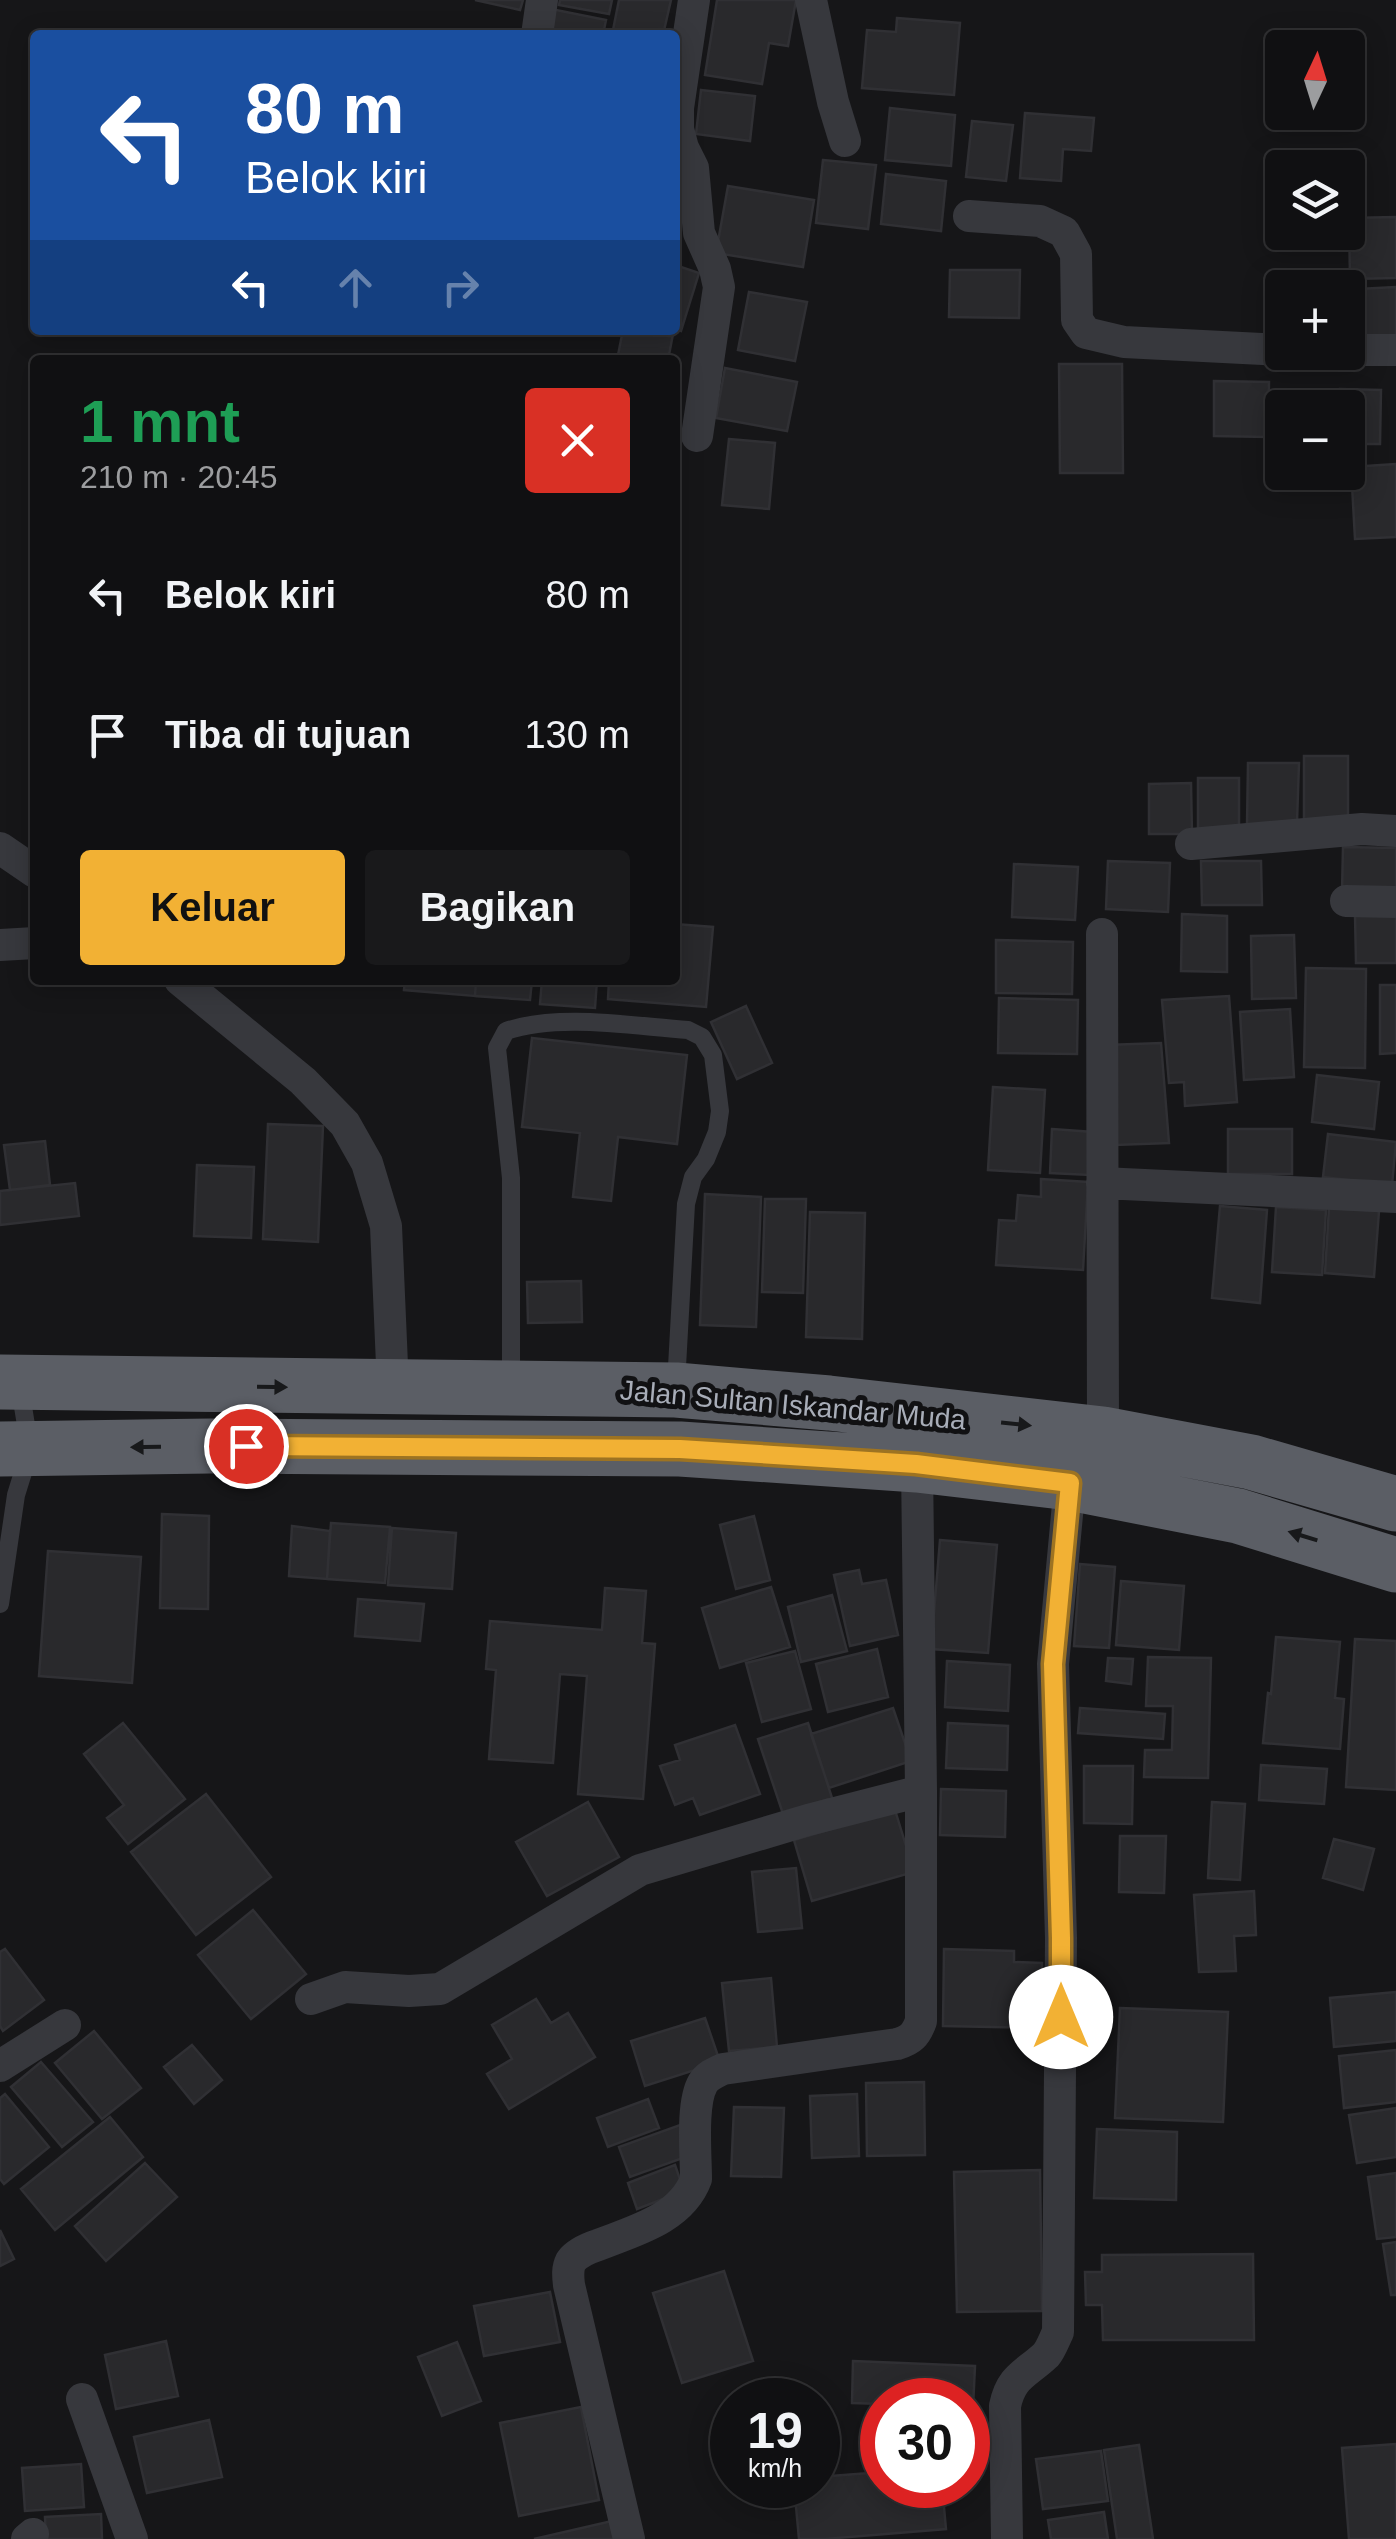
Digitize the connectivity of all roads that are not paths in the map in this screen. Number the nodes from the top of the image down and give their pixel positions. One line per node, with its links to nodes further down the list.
1 (542, 0): 4 (street)
2 (694, 0): 5 (street)
3 (811, 0): 7 (street)
4 (539, 30)
5 (680, 94)
6 (680, 137): 12 (street)
7 (845, 141)
8 (969, 216): 9 (street)
9 (1265, 349)
10 (1365, 350): 11 (street)
11 (1396, 350)
12 (697, 436)
13 (1396, 831): 14 (street)
14 (1191, 844)
15 (0, 848): 16 (street)
16 (30, 869)
17 (1346, 901): 18 (street)
18 (1396, 902)
19 (1102, 934): 23 (street)
20 (30, 944): 21 (street)
21 (0, 945)
22 (186, 985): 26 (street)
23 (1102, 1183): 24 (street); 29 (street)
24 (1396, 1197)
25 (10, 1383): 26 (highway, Jalan Sultan Iskandar Muda, one-way to 26); 30 (lane)
26 (393, 1388): 27 (highway, Jalan Sultan Iskandar Muda)
27 (511, 1389): 28 (highway, Jalan Sultan Iskandar Muda); 28 (lane)
28 (676, 1390): 29 (highway, Jalan Sultan Iskandar Muda, one-way to 29)
29 (1103, 1434): 33 (highway, Jalan Sultan Iskandar Muda)
30 (15, 1450): 31 (highway, Jalan Sultan Iskandar Muda, one-way to 30); 35 (lane)
31 (916, 1464): 32 (highway, Jalan Sultan Iskandar Muda); 36 (street)
32 (1070, 1483): 34 (highway, Jalan Sultan Iskandar Muda, one-way to 32); 43 (street)
33 (1396, 1504)
34 (1396, 1565)
35 (0, 1604)
36 (922, 1791): 37 (street); 42 (street)
37 (311, 1998)
38 (66, 2024): 39 (street)
39 (0, 2066)
40 (82, 2399): 41 (street)
41 (132, 2539)
42 (629, 2539)
43 (1007, 2539)

